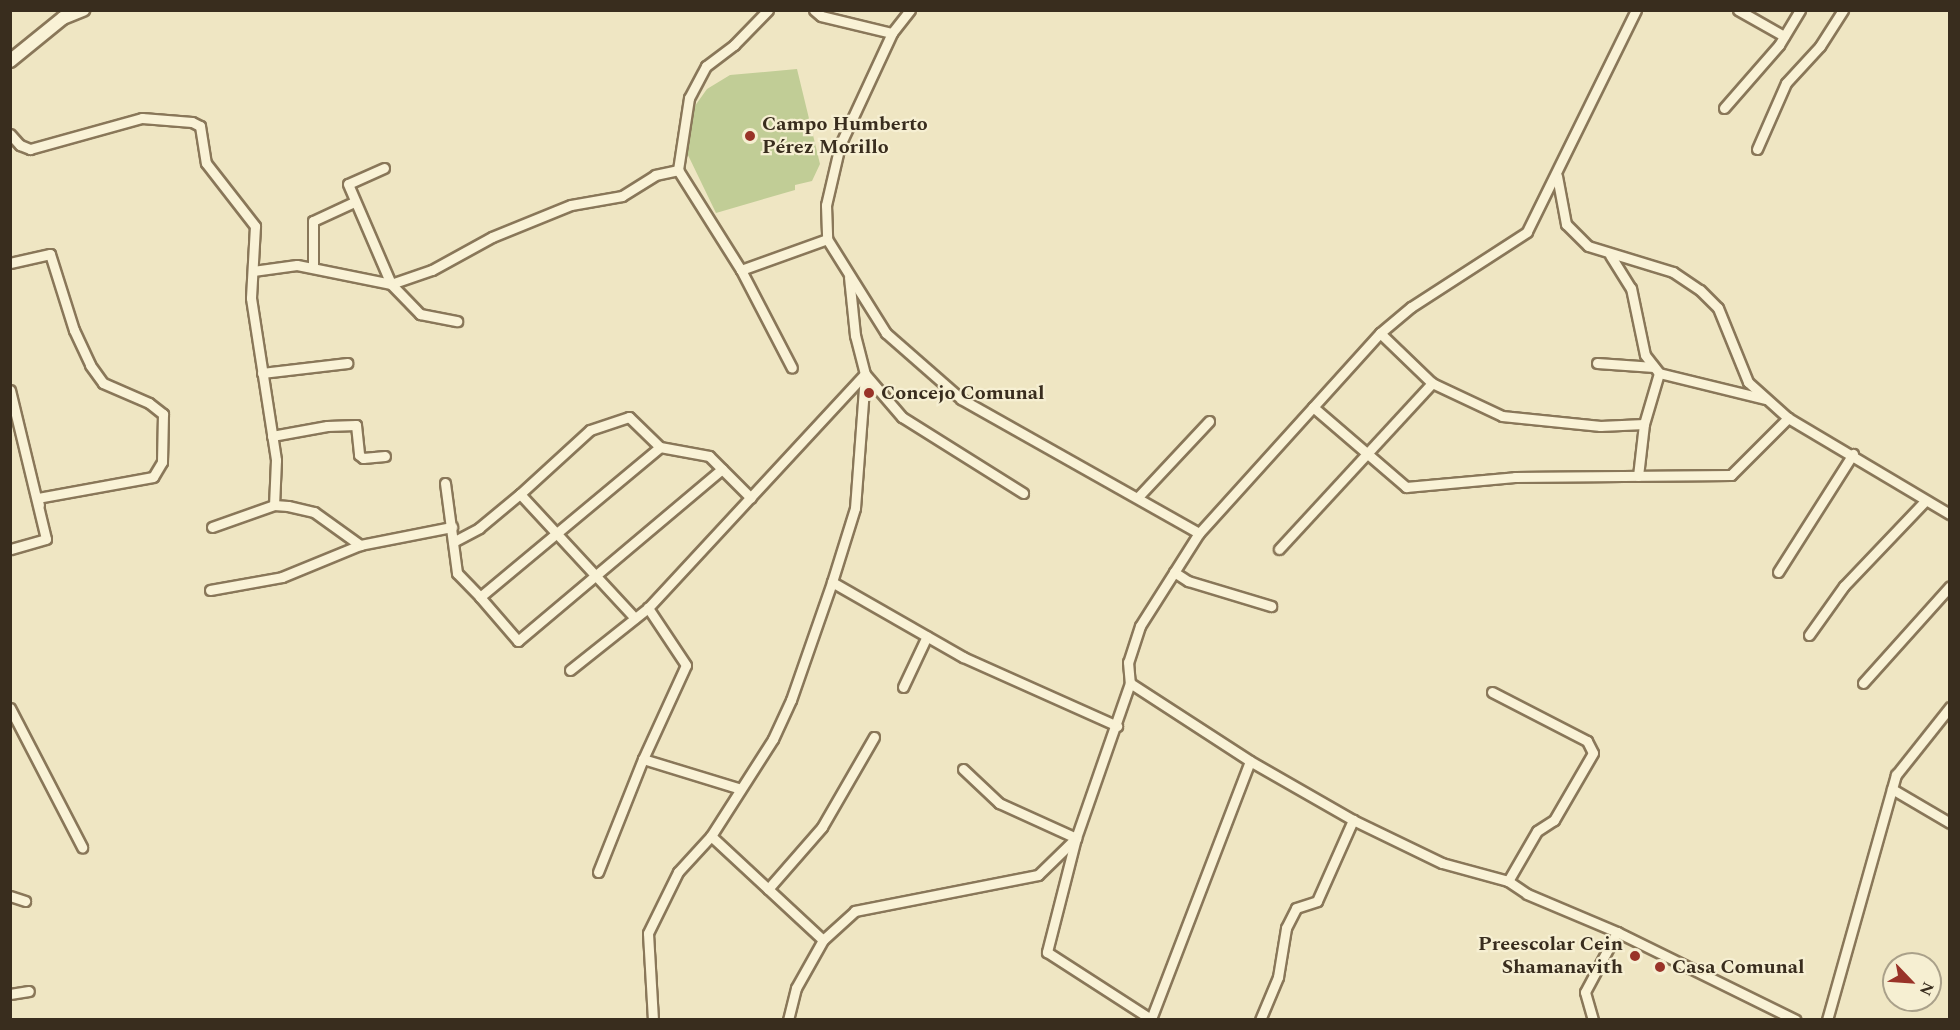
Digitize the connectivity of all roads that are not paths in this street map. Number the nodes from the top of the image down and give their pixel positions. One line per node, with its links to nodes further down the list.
1 (83, 10): 11 (street)
2 (768, 10): 16 (street)
3 (814, 10): 9 (street)
4 (910, 10): 9 (street)
5 (1636, 10): 17 (street)
6 (1738, 10): 10 (street)
7 (1800, 10): 10 (street)
8 (1843, 10): 14 (street)
9 (892, 33): 19 (street)
10 (1784, 36): 12 (street)
11 (10, 61)
12 (1724, 108)
13 (10, 134): 24 (street)
14 (1757, 148)
15 (384, 168): 18 (street)
16 (678, 170): 23 (street); 26 (street)
17 (1557, 176): 20 (street); 28 (street)
18 (354, 202): 22 (street); 26 (street)
19 (827, 240): 23 (street); 25 (street)
20 (1610, 255): 32 (street); 37 (street)
21 (10, 263): 55 (street)
22 (313, 267): 24 (street); 26 (street)
23 (741, 270): 31 (street)
24 (254, 271): 33 (street)
25 (848, 274): 34 (street); 52 (street)
26 (391, 284): 27 (street)
27 (457, 321)
28 (1380, 333): 35 (street); 38 (street)
29 (347, 363): 33 (street)
30 (1597, 363): 32 (street)
31 (792, 368)
32 (1656, 370): 37 (street); 41 (street)
33 (262, 373): 42 (street)
34 (866, 374): 50 (street); 53 (street); 69 (street)
35 (1432, 383): 41 (street); 45 (street)
36 (10, 390): 55 (street)
37 (1767, 399): 39 (street)
38 (1313, 407): 45 (street); 60 (street)
39 (1788, 418): 44 (street); 48 (street)
40 (1209, 421): 52 (street)
41 (1644, 424): 48 (street)
42 (272, 436): 46 (street); 56 (street)
43 (660, 447): 47 (street); 51 (street); 61 (street)
44 (1853, 454): 54 (street); 67 (street)
45 (1368, 455): 48 (street); 65 (street)
46 (385, 456)
47 (722, 469): 53 (street); 68 (street)
48 (1638, 476)
49 (445, 483): 59 (street)
50 (1023, 493)
51 (520, 494): 61 (street); 62 (street)
52 (1138, 497): 60 (street)
53 (750, 498): 74 (street)
54 (1925, 501): 57 (street); 76 (street)
55 (39, 505): 64 (street)
56 (274, 505): 58 (street); 63 (street)
57 (1950, 514)
58 (212, 527)
59 (452, 527): 62 (street); 63 (street)
60 (1199, 533): 66 (street)
61 (556, 534): 68 (street); 72 (street)
62 (453, 542): 72 (street)
63 (360, 545): 71 (street)
64 (10, 549)
65 (1278, 549)
66 (1174, 572): 73 (street); 79 (street)
67 (1778, 572)
68 (593, 576): 72 (street); 75 (street)
69 (832, 582): 77 (street); 90 (street)
70 (1950, 586): 80 (street)
71 (210, 590)
72 (480, 597)
73 (1271, 606)
74 (648, 608): 75 (street); 87 (street)
75 (635, 618): 78 (street)
76 (1809, 635)
77 (927, 636): 81 (street); 85 (street)
78 (570, 670)
79 (1130, 683): 85 (street); 88 (street)
80 (1863, 683)
81 (903, 687)
82 (1492, 692): 98 (street)
83 (10, 708): 96 (street)
84 (1948, 711): 91 (street)
85 (1117, 726): 95 (street)
86 (873, 737): 99 (street)
87 (644, 759): 90 (street); 97 (street)
88 (1250, 761): 92 (street); 106 (street)
89 (963, 769): 95 (street)
90 (741, 789): 94 (street)
91 (1892, 789): 93 (street); 112 (street)
92 (1353, 820): 98 (street); 109 (street)
93 (1950, 823)
94 (711, 836): 99 (street); 107 (street)
95 (1076, 838): 103 (street); 106 (street)
96 (82, 847)
97 (598, 872)
98 (1508, 881): 102 (street)
99 (768, 889): 103 (street)
100 (10, 896): 101 (street)
101 (26, 901)
102 (1617, 932): 110 (street); 111 (street)
103 (823, 940): 108 (street)
104 (29, 991): 105 (street)
105 (10, 994)
106 (1151, 1019)
107 (653, 1020)
108 (788, 1020)
109 (1260, 1020)
110 (1593, 1020)
111 (1796, 1020)
112 (1827, 1020)

